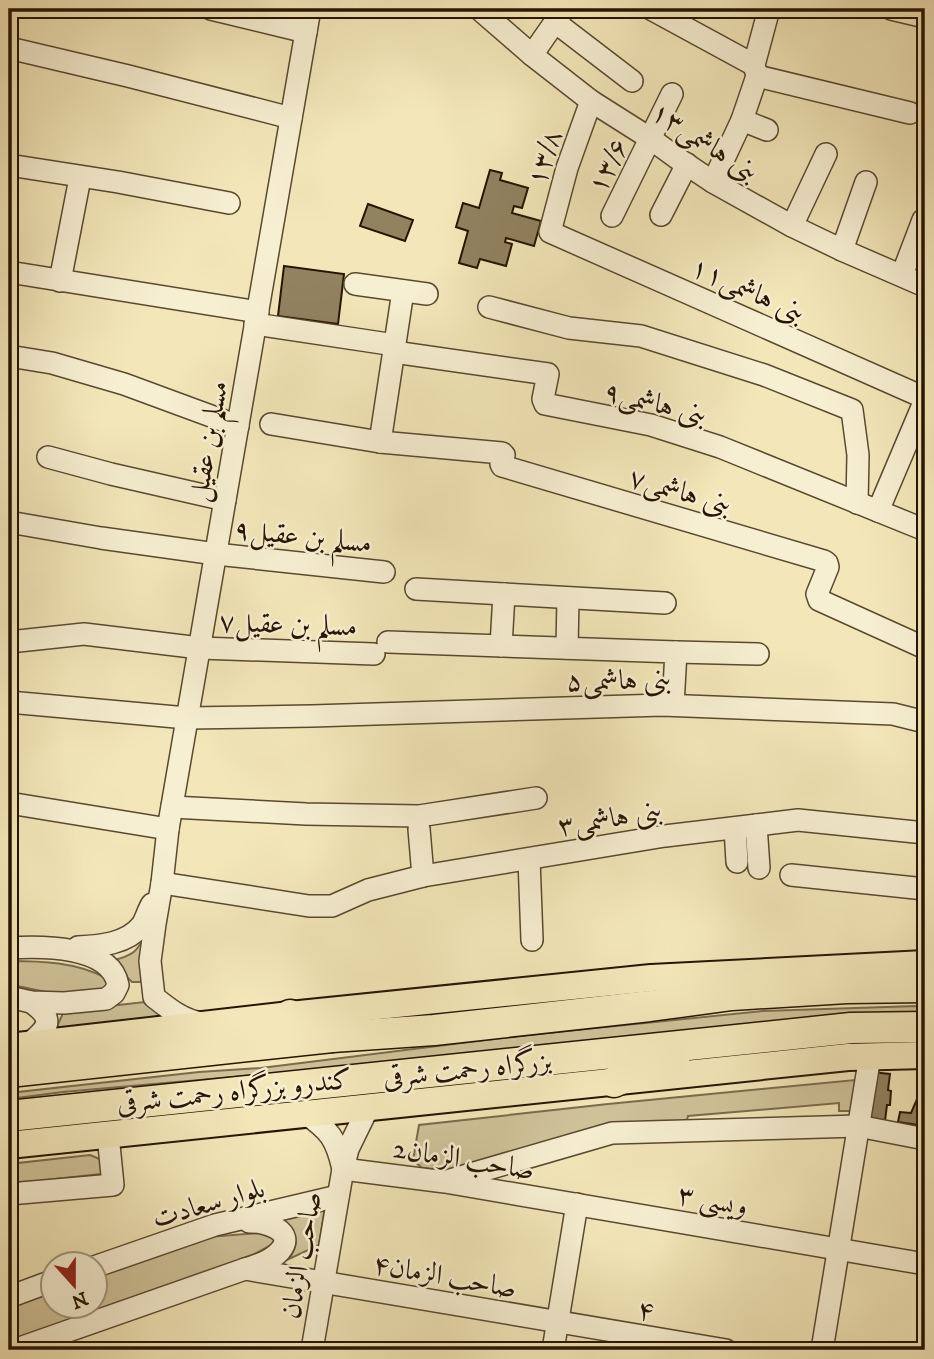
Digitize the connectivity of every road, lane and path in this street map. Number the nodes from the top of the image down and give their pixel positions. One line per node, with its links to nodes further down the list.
1 (211, 9): 9 (street)
2 (310, 9): 9 (street, مسلم بن عقیل)
3 (479, 9): 11 (street, بنی هاشمی۱۳)
4 (651, 9): 12 (street)
5 (769, 9): 12 (street)
6 (891, 9): 8 (street)
7 (560, 15): 11 (street); 13 (street)
8 (925, 17)
9 (306, 32): 17 (street, مسلم بن عقیل)
10 (9, 48): 17 (street)
11 (532, 55): 15 (street, بنی هاشمی۱۳)
12 (755, 71): 16 (street); 18 (street)
13 (632, 81)
14 (672, 94): 20 (street, ۱۳/۶)
15 (591, 101): 20 (street, بنی هاشمی۱۳); 32 (street, ۱۳/۸)
16 (910, 113)
17 (291, 118): 42 (street, مسلم بن عقیل)
18 (742, 120): 19 (street); 25 (street)
19 (767, 130)
20 (651, 139): 22 (street, بنی هاشمی۱۳); 29 (street, ۱۳/۶)
21 (826, 154): 31 (street)
22 (687, 164): 25 (street, بنی هاشمی۱۳); 28 (street)
23 (9, 165): 24 (street)
24 (80, 177): 27 (street); 36 (street)
25 (713, 182): 31 (street, بنی هاشمی۱۳)
26 (866, 182): 33 (street)
27 (229, 203)
28 (661, 215)
29 (612, 216)
30 (923, 220): 35 (street)
31 (792, 226): 33 (street, بنی هاشمی۱۳)
32 (550, 232): 45 (street, بنی هاشمی۱۱)
33 (842, 250): 35 (street, بنی هاشمی۱۳)
34 (9, 272): 36 (street)
35 (902, 275): 38 (street, بنی هاشمی۱۳)
36 (60, 281): 42 (street)
37 (355, 284): 39 (street)
38 (925, 285)
39 (403, 291): 40 (street); 43 (street)
40 (427, 294)
41 (489, 307): 51 (street)
42 (256, 318): 43 (street); 47 (street, مسلم بن عقیل)
43 (394, 348): 48 (street); 51 (street, بنی هاشمی۹)
44 (9, 356): 47 (street)
45 (925, 399): 52 (street)
46 (271, 424): 48 (street)
47 (238, 426): 50 (street, مسلم بن عقیل)
48 (380, 442): 65 (street, بنی هاشمی۷)
49 (48, 457): 50 (street)
50 (225, 500): 55 (street, مسلم بن عقیل)
51 (857, 503): 52 (street, بنی هاشمی۹)
52 (878, 511): 54 (street, بنی هاشمی۹)
53 (9, 522): 55 (street, مسلم بن عقیل۹)
54 (923, 523)
55 (216, 554): 56 (street, مسلم بن عقیل۹); 63 (street, مسلم بن عقیل)
56 (384, 572)
57 (416, 589): 58 (street)
58 (504, 594): 59 (street); 62 (street)
59 (568, 598): 60 (street); 64 (street)
60 (665, 603)
61 (9, 642): 63 (street, مسلم بن عقیل۷)
62 (501, 646): 63 (street, مسلم بن عقیل۷); 64 (street, مسلم بن عقیل۷)
63 (200, 648): 70 (street, مسلم بن عقیل)
64 (567, 648): 66 (street, مسلم بن عقیل۷)
65 (925, 648)
66 (676, 652): 67 (street, مسلم بن عقیل۷); 69 (street)
67 (758, 654)
68 (9, 702): 70 (street, بنی هاشمی۵)
69 (673, 705): 70 (street, بنی هاشمی۵); 71 (street, بنی هاشمی۵)
70 (187, 718): 74 (street, مسلم بن عقیل)
71 (925, 722)
72 (536, 798): 74 (street)
73 (9, 803): 76 (street)
74 (172, 807): 76 (street, مسلم بن عقیل)
75 (745, 826): 78 (street, بنی هاشمی۳); 79 (street, بنی هاشمی۳); 80 (street); 81 (street)
76 (168, 829): 84 (street, مسلم بن عقیل)
77 (419, 829): 83 (street)
78 (925, 834)
79 (529, 859): 83 (street, بنی هاشمی۳); 86 (street)
80 (737, 862)
81 (759, 869)
82 (791, 875): 85 (street)
83 (423, 876): 84 (street, بنی هاشمی۳)
84 (162, 883): 88 (street); 95 (street, مسلم بن عقیل)
85 (925, 888)
86 (532, 940)
87 (9, 948): 88 (street)
88 (52, 948): 91 (street)
89 (925, 964): 90 (main road)
90 (827, 968): 93 (highway); 97 (main road)
91 (118, 985): 95 (street); 96 (street)
92 (925, 987): 93 (highway, بزرگراه رحمت شرقی)
93 (732, 995): 100 (highway, بزرگراه رحمت شرقی)
94 (9, 997): 96 (street)
95 (154, 997): 98 (street)
96 (31, 1002): 102 (street)
97 (290, 1015): 98 (main road); 100 (highway)
98 (219, 1024): 102 (main road)
99 (925, 1027): 101 (highway, بزرگراه رحمت شرقی)
100 (332, 1038): 105 (highway, بزرگراه رحمت شرقی)
101 (702, 1043): 106 (highway); 109 (highway, بزرگراه رحمت شرقی)
102 (18, 1046)
103 (925, 1055): 104 (main road, کندرو بزرگراه رحمت شرقی)
104 (870, 1056): 106 (main road, کندرو بزرگراه رحمت شرقی); 110 (street)
105 (9, 1072)
106 (614, 1082): 107 (main road, کندرو بزرگراه رحمت شرقی)
107 (368, 1108): 108 (main road, کندرو بزرگراه رحمت شرقی); 114 (street, صاحب الزمان)
108 (305, 1113): 111 (main road, کندرو بزرگراه رحمت شرقی); 114 (street)
109 (9, 1116)
110 (858, 1126): 112 (street); 115 (street); 120 (street)
111 (108, 1135): 113 (main road, کندرو بزرگراه رحمت شرقی); 116 (street)
112 (925, 1139)
113 (9, 1145)
114 (343, 1169): 115 (street, 2صاحب الزمان); 117 (street, صاحب الزمان)
115 (445, 1182): 118 (street, 2صاحب الزمان)
116 (9, 1194)
117 (338, 1196): 119 (street, بلوار سعادت); 124 (street, صاحب الزمان)
118 (578, 1204): 120 (street, ویسی ۳); 127 (street)
119 (215, 1226): 121 (street, بلوار سعادت); 123 (street)
120 (838, 1250): 122 (street, ویسی ۳); 132 (street)
121 (108, 1262)
122 (925, 1264)
123 (245, 1269): 124 (street); 128 (street)
124 (323, 1283): 127 (street, صاحب الزمان۴); 129 (street, صاحب الزمان)
125 (38, 1286): 126 (street)
126 (10, 1294)
127 (558, 1323): 130 (street); 131 (street, ۴)
128 (14, 1350)
129 (312, 1350)
130 (553, 1350)
131 (726, 1350)
132 (822, 1350)

